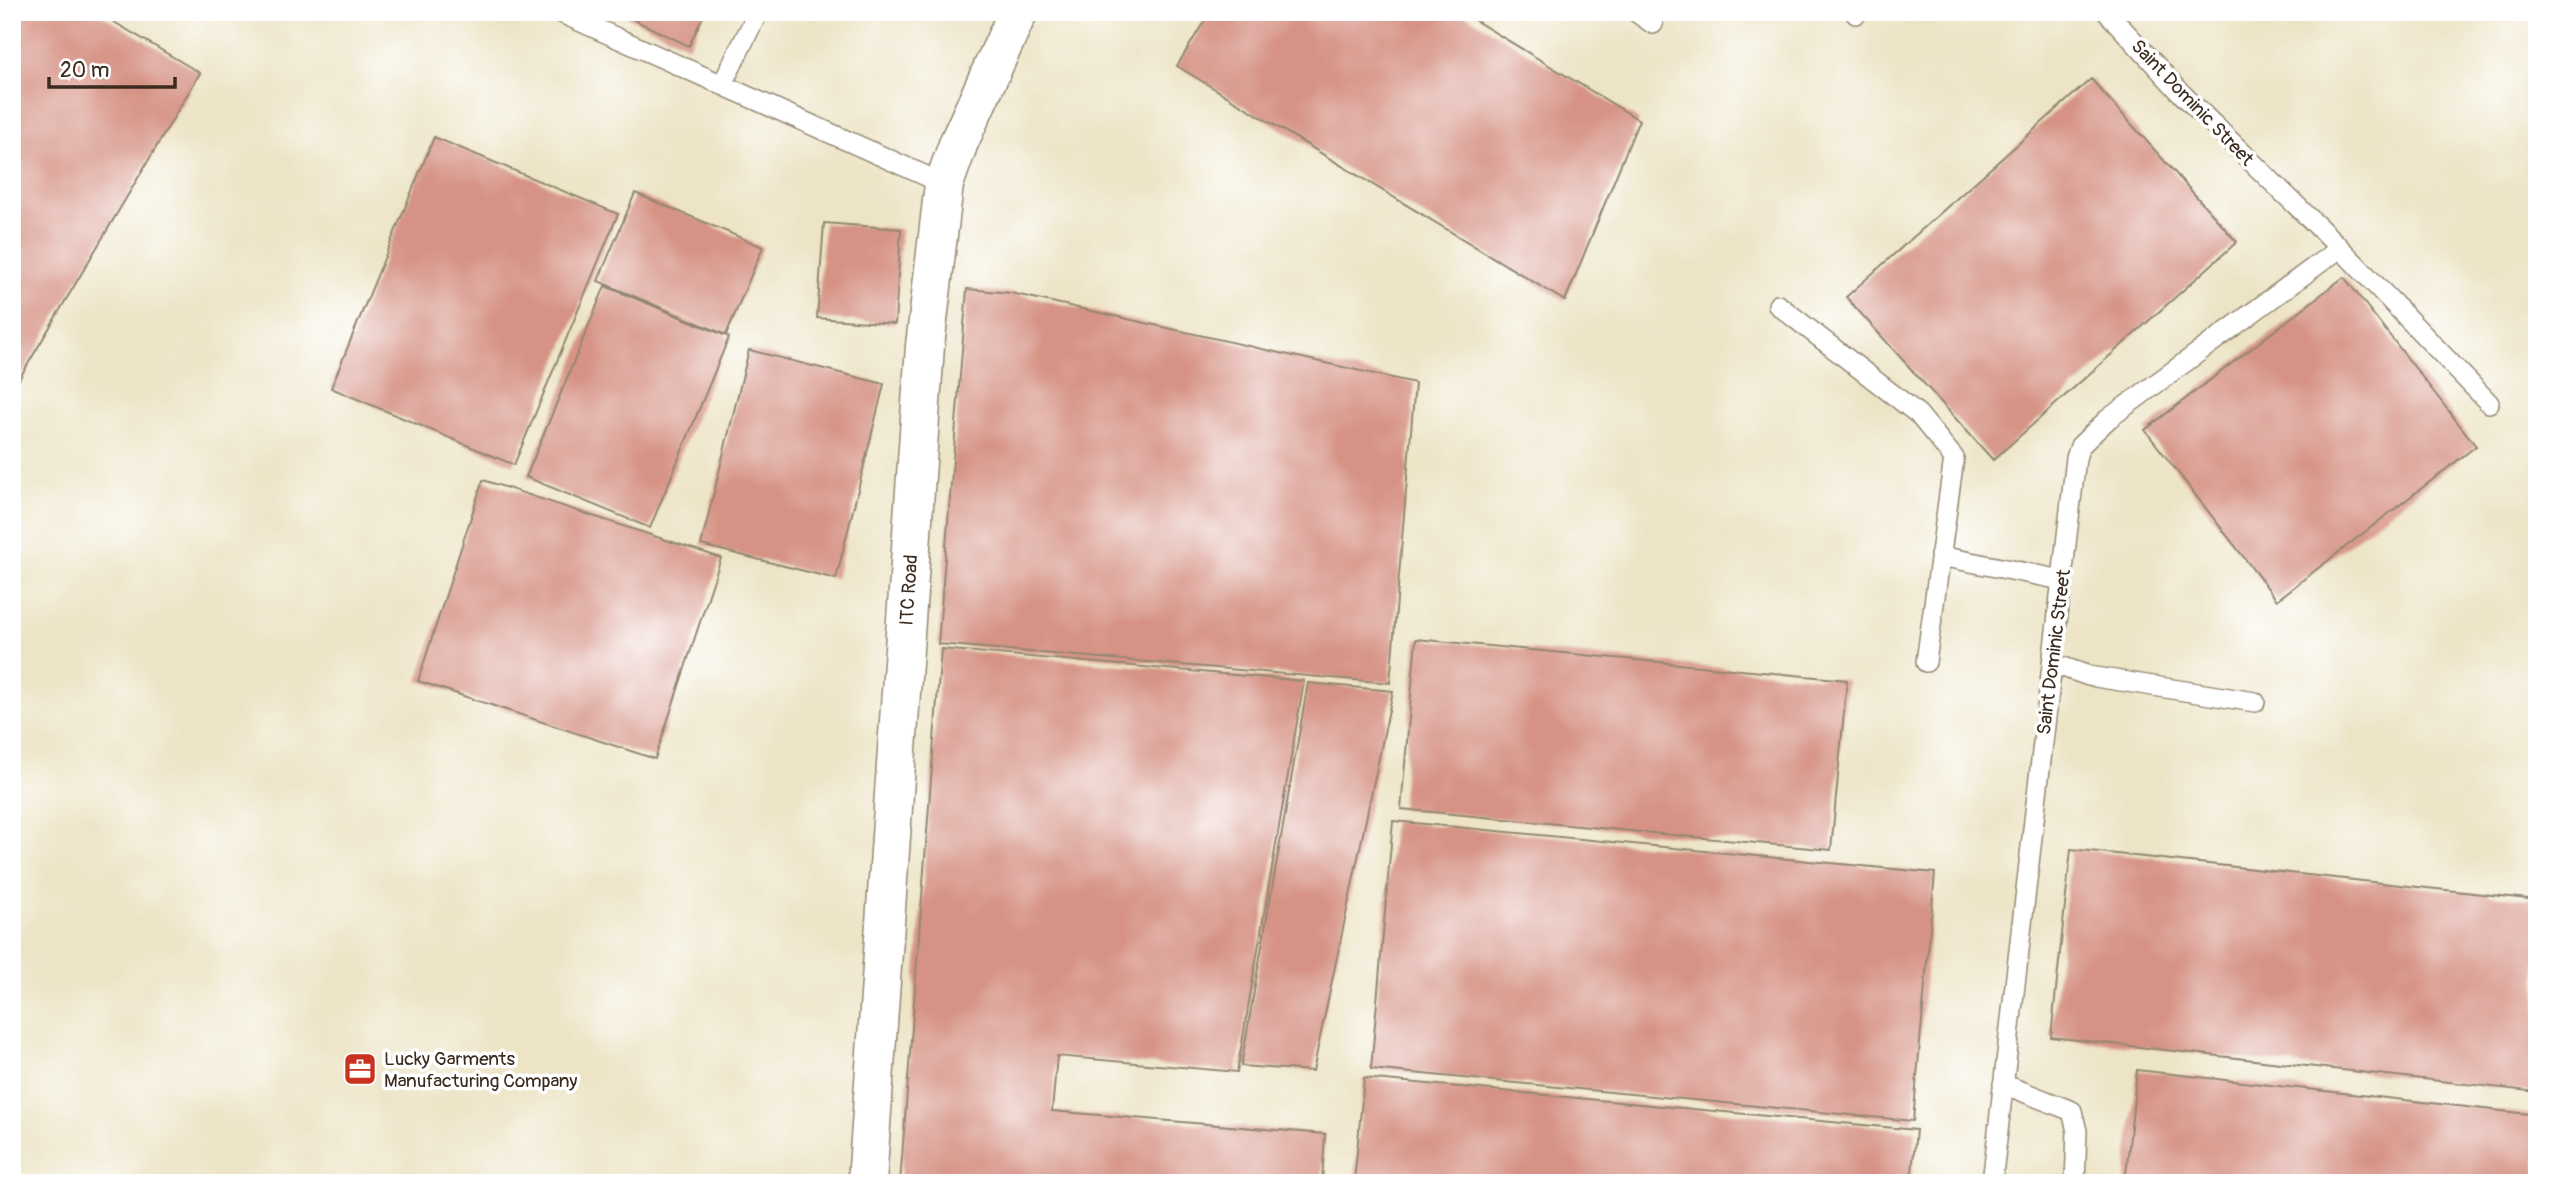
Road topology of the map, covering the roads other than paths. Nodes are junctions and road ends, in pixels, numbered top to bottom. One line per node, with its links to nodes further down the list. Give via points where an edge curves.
1 (559, 12): 7 (lane)
2 (758, 12): 7 (lane)
3 (1018, 12): 8 (street, ITC Road)
4 (1636, 12): 6 (lane)
5 (2106, 12): 9 (lane, Saint Dominic Street, via 2182,94)
6 (1653, 24)
7 (722, 85): 8 (lane)
8 (944, 184): 18 (street, ITC Road, via 925,346)
9 (2340, 248): 11 (lane, Saint Dominic Street); 13 (lane, Saint Dominic Street, via 2085,440 2076,458)
10 (1778, 305): 12 (lane, via 1919,414 1954,458)
11 (2489, 403)
12 (1940, 556): 13 (lane); 14 (lane)
13 (2062, 580): 15 (lane, Saint Dominic Street)
14 (1926, 662)
15 (2052, 663): 16 (lane, via 2089,676); 17 (lane, Saint Dominic Street)
16 (2255, 702)
17 (2003, 1084): 19 (lane, Saint Dominic Street); 20 (lane, via 2071,1111 2077,1131)
18 (867, 1183)
19 (1992, 1183)
20 (2075, 1183)

